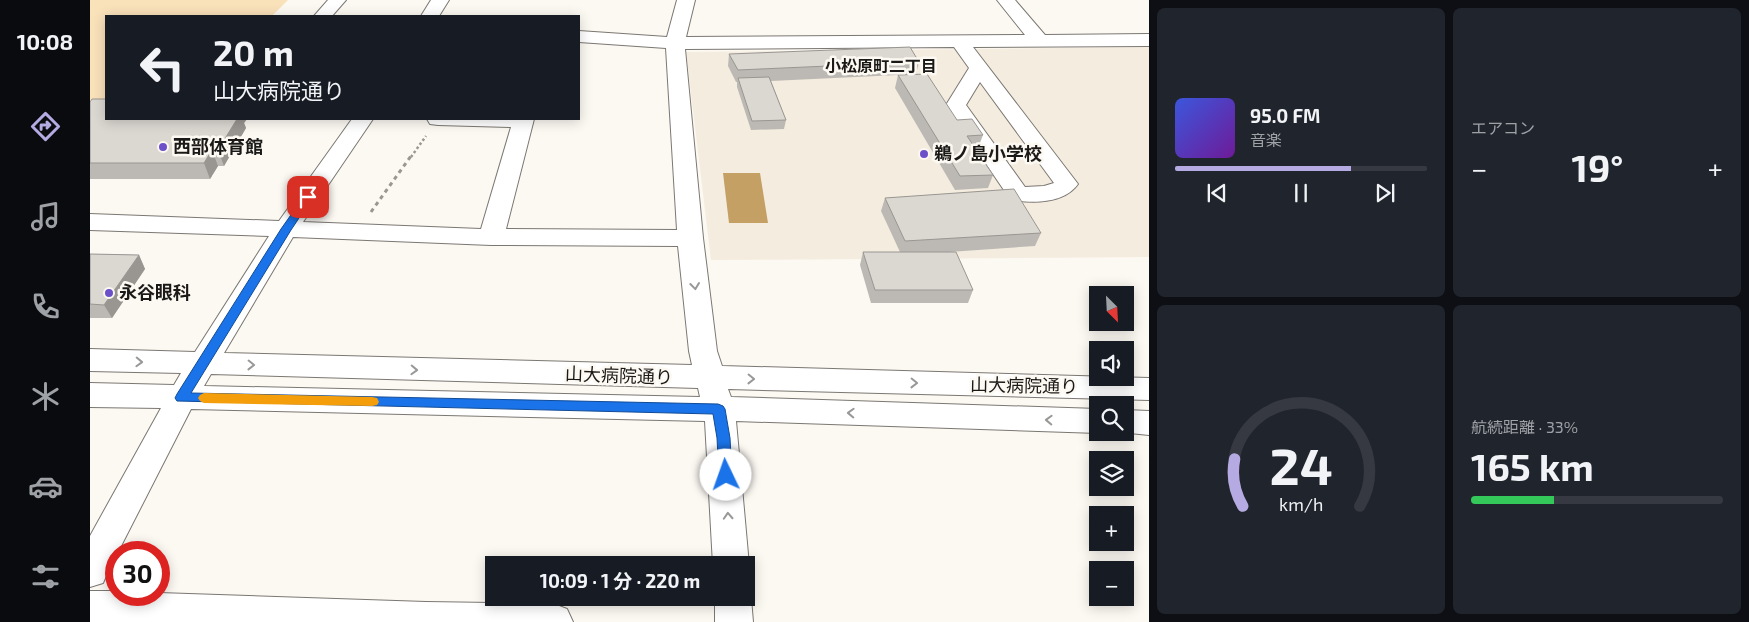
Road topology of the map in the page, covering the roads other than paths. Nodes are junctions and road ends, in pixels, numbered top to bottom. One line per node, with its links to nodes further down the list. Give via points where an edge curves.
1 (336, 0): 5 (street)
2 (440, 0): 6 (street)
3 (686, 0): 11 (street)
4 (1006, 0): 8 (street)
5 (323, 15)
6 (431, 15)
7 (580, 36): 11 (street)
8 (1039, 40): 9 (street); 10 (street)
9 (1149, 40)
10 (959, 41): 11 (street); 12 (street)
11 (675, 43): 19 (street)
12 (979, 67): 12 (street, via 1066,184 1062,190 1018,194 956,105)
13 (362, 120): 17 (street)
14 (438, 120): 15 (street)
15 (524, 120): 18 (street)
16 (90, 222): 17 (street)
17 (286, 229): 18 (street); 21 (street)
18 (491, 237): 19 (street)
19 (690, 238): 24 (street, one-way to 24, via 703,351)
20 (90, 360): 21 (street, 山大病院通り, one-way to 21)
21 (203, 364): 24 (street, 山大病院通り, one-way to 24); 25 (street)
22 (1149, 389): 24 (street, 山大病院通り, one-way to 22)
23 (90, 394): 25 (street, 山大病院通り)
24 (715, 394): 25 (street, 山大病院通り); 26 (street, 山大病院通り, one-way to 24); 29 (street, one-way to 24, via 723,438)
25 (182, 398): 30 (street)
26 (1089, 420)
27 (1134, 422): 28 (street)
28 (1149, 423)
29 (730, 556)
30 (90, 572)
31 (733, 606): 35 (street)
32 (90, 608): 33 (street)
33 (426, 621): 34 (street)
34 (554, 622)
35 (734, 622)

